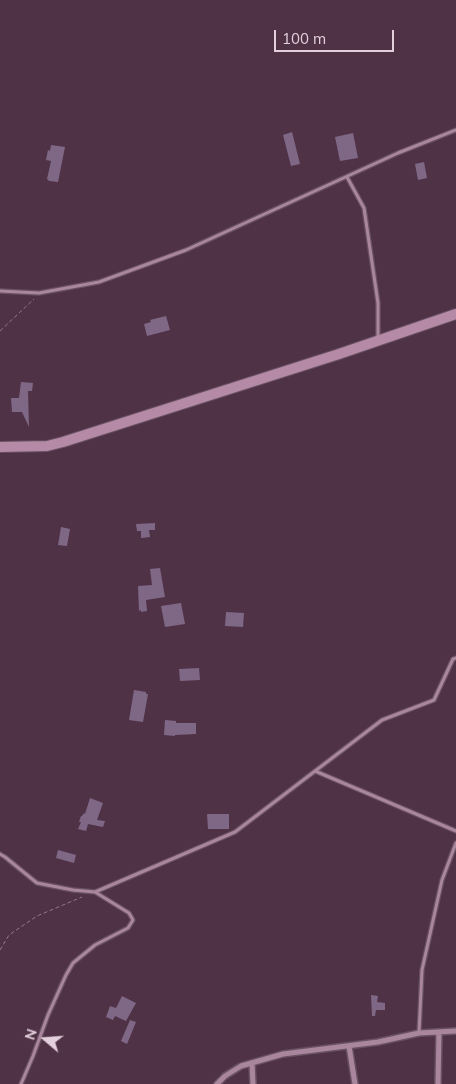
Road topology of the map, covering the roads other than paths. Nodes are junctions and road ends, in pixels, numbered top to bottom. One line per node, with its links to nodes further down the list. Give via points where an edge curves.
1 (456, 130): 2 (lane)
2 (347, 177): 3 (lane, via 186,250 99,282 42,292); 5 (lane, via 364,208 378,303)
3 (0, 291)
4 (456, 314): 5 (main road)
5 (378, 341): 6 (main road, via 55,444)
6 (0, 447)
7 (456, 658): 8 (lane, via 453,658 434,700 382,720)
8 (315, 771): 9 (lane); 12 (lane, via 235,832)
9 (456, 831)
10 (456, 843): 15 (lane, via 442,880 422,970)
11 (0, 854): 12 (lane, via 37,883)
12 (95, 892): 18 (lane, via 129,913 133,920 128,928 96,945 73,963)
13 (456, 1031): 14 (street)
14 (439, 1032): 15 (street); 22 (street)
15 (419, 1033): 16 (street)
16 (349, 1046): 17 (street, via 283,1054); 21 (street)
17 (252, 1062): 19 (street, via 225,1076); 20 (street)
18 (21, 1084)
19 (217, 1084)
20 (253, 1084)
21 (355, 1084)
22 (438, 1084)

